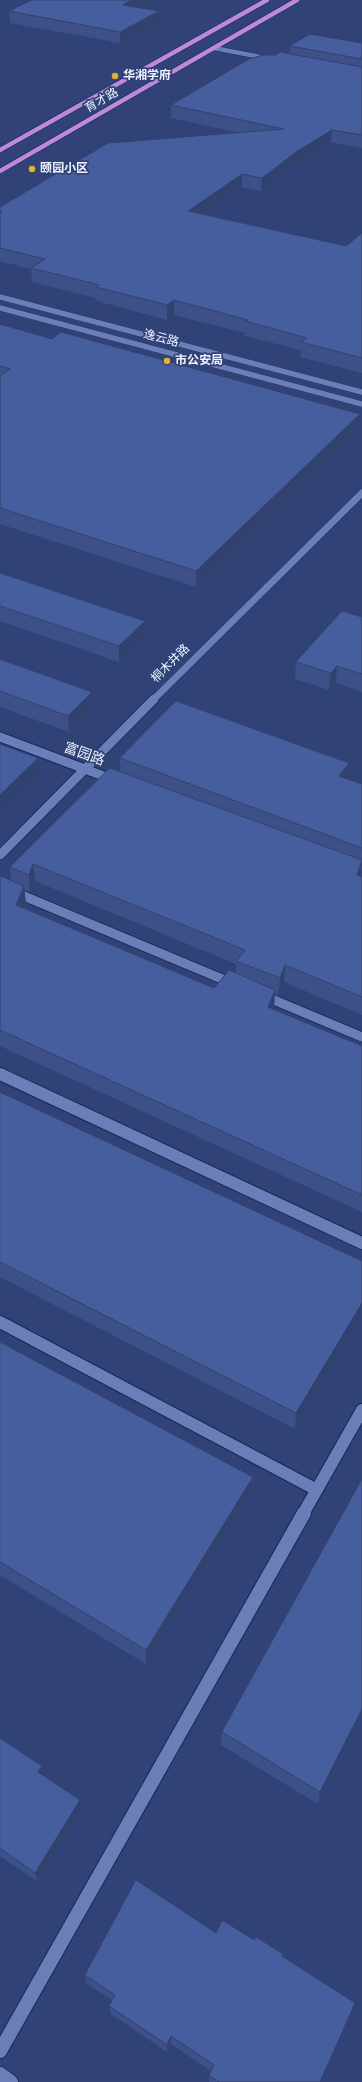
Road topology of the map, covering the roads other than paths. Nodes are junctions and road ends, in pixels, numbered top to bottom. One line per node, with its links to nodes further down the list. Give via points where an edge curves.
1 (297, 0): 4 (main road, 育才路)
2 (306, 0): 4 (main road)
3 (264, 1): 5 (main road); 8 (main road, 育才路)
4 (292, 3): 5 (main road, 育才路)
5 (286, 7): 6 (main road, 育才路)
6 (214, 48): 7 (street); 9 (main road, 育才路)
7 (276, 60)
8 (0, 150)
9 (0, 171)
10 (0, 297): 12 (street, 逸云路)
11 (0, 308): 13 (street, 逸云路)
12 (362, 392)
13 (362, 404)
14 (362, 493): 16 (street, 桐木井路)
15 (0, 737): 16 (street, 富园路)
16 (85, 769): 17 (street, 富园路); 18 (street, 桐木井路)
17 (123, 783)
18 (0, 855)
19 (0, 886): 20 (street)
20 (362, 1037)
21 (0, 1074): 22 (street)
22 (362, 1243)
23 (0, 1322): 25 (street)
24 (362, 1410): 25 (street)
25 (317, 1490): 26 (street)
26 (0, 2051)
27 (0, 2074): 28 (street)
28 (11, 2082)

